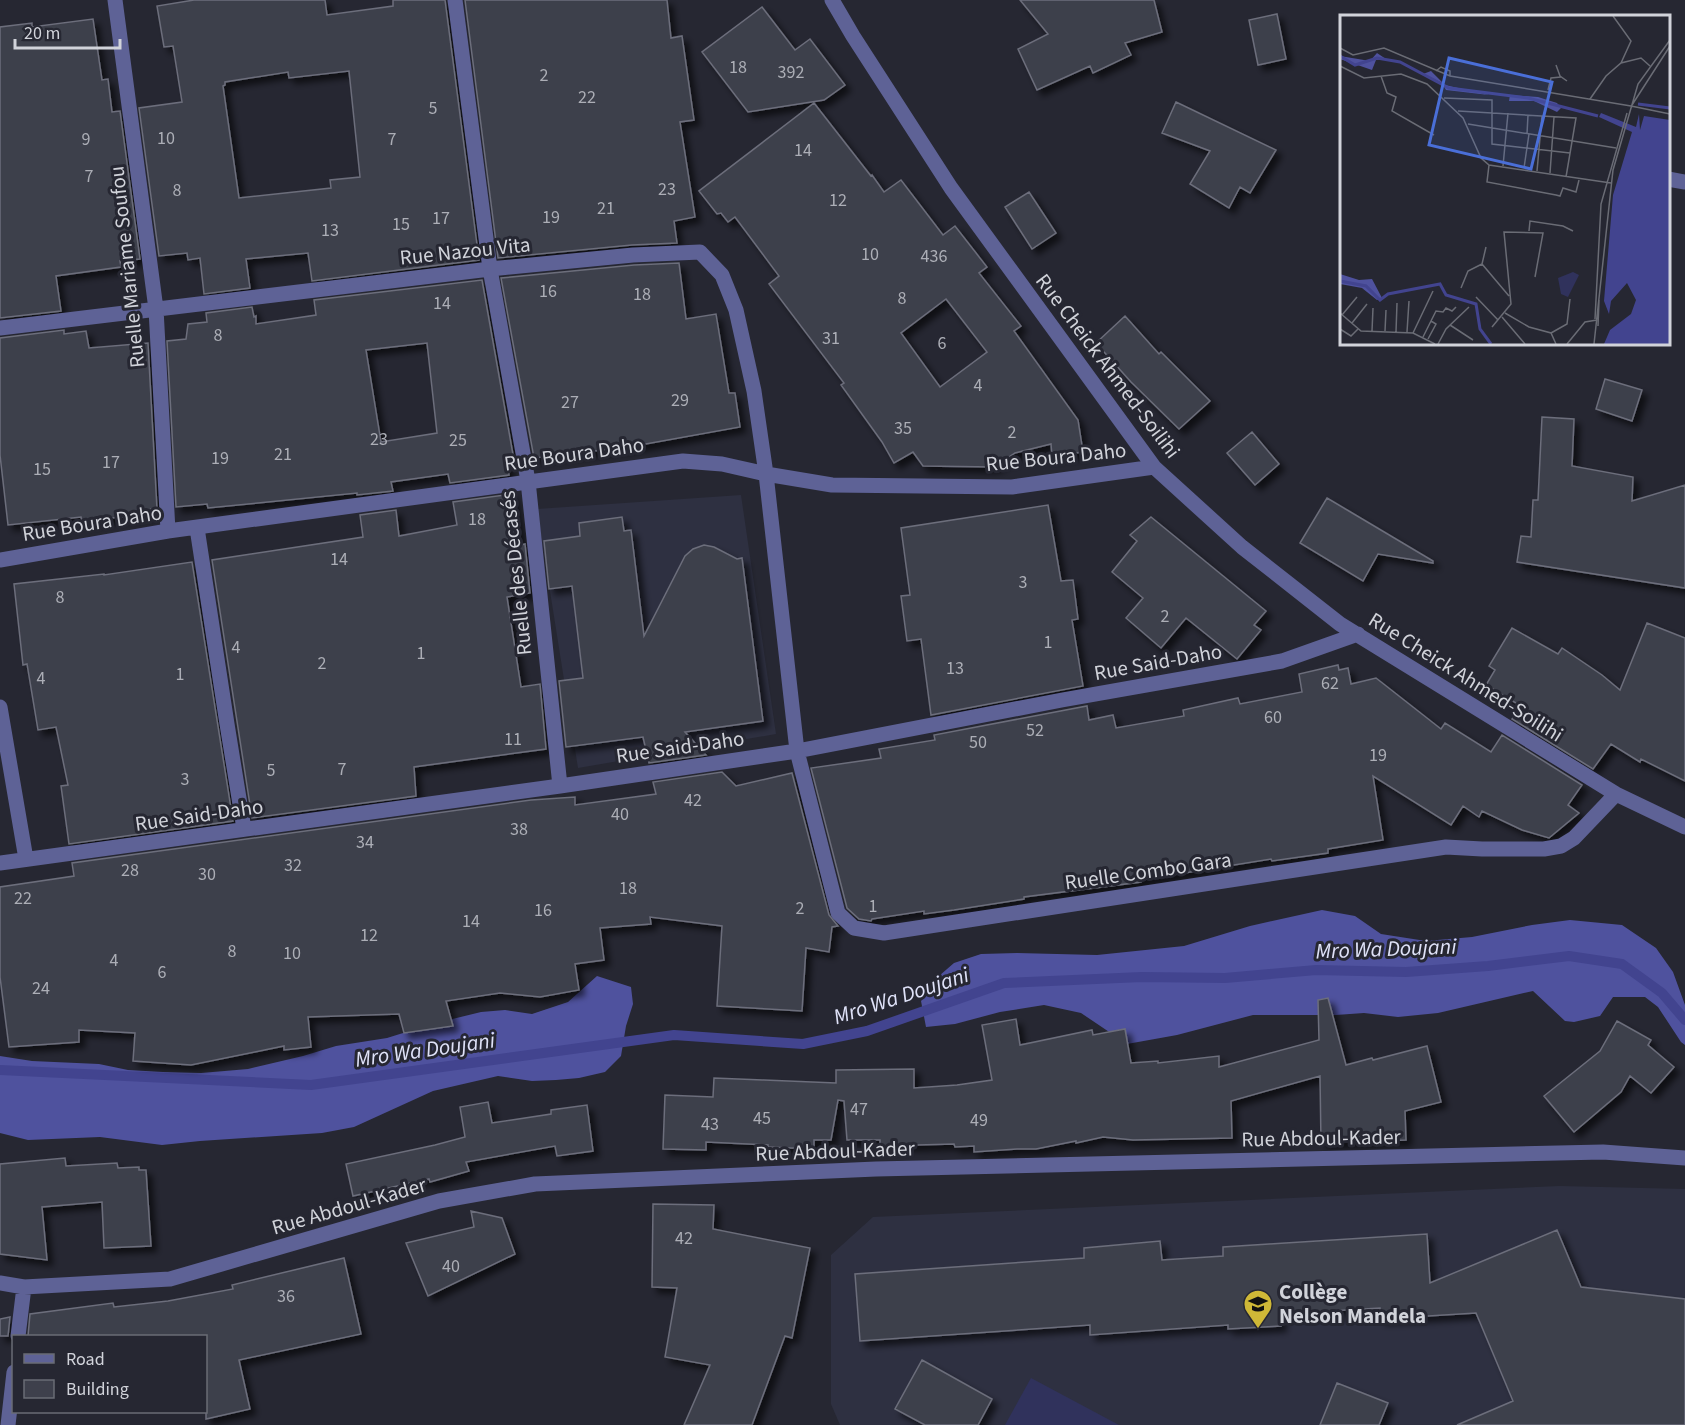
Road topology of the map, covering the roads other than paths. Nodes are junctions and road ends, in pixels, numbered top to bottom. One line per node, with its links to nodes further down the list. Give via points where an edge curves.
1 (115, 0): 7 (street, Ruelle Mariame Soufou)
2 (455, 0): 6 (street, Ruelle des Décasés)
3 (832, 0): 9 (street, Rue Cheick Ahmed-Soilihi, via 951,188)
4 (1670, 179): 5 (street)
5 (1685, 182)
6 (490, 269): 7 (street, Rue Nazou Vita); 10 (street, Rue Nazou Vita, via 700,252 722,275 735,310 754,391); 11 (street, Ruelle des Décasés)
7 (156, 309): 8 (street, Rue Nazou Vita); 13 (street, Ruelle Mariame Soufou)
8 (0, 328)
9 (1154, 467): 10 (street, Rue Boura Daho, via 1012,487 832,485); 15 (street, Rue Cheick Ahmed-Soilihi, via 1242,547)
10 (766, 474): 11 (street, Rue Boura Daho, via 722,464 683,461); 17 (street, Ruelle Combo Gara)
11 (528, 481): 12 (street, Rue Boura Daho); 18 (street, Ruelle des Décasés)
12 (197, 528): 13 (street, Rue Boura Daho); 21 (street)
13 (168, 531): 14 (street, Rue Boura Daho)
14 (0, 560)
15 (1358, 634): 17 (street, Rue Said-Daho, via 1282,661); 19 (street, Rue Cheick Ahmed-Soilihi)
16 (0, 707): 22 (street)
17 (797, 751): 18 (street, Rue Said-Daho); 19 (street, Ruelle Combo Gara, via 838,913 854,928 884,933 1446,848 1561,846 1574,838)
18 (560, 786): 21 (street, Rue Said-Daho)
19 (1616, 794): 20 (street, Rue Cheick Ahmed-Soilihi)
20 (1685, 827)
21 (244, 829): 22 (street, Rue Said-Daho)
22 (26, 859): 23 (street, Rue Said-Daho)
23 (0, 863)
24 (1685, 1158): 26 (street, Rue Abdoul-Kader, via 1603,1152 876,1169 535,1184 439,1202 170,1279)
25 (0, 1283): 26 (street, Rue Abdoul-Kader)
26 (24, 1287): 27 (street)
27 (18, 1335)
28 (12, 1390): 29 (street)
29 (8, 1425)

